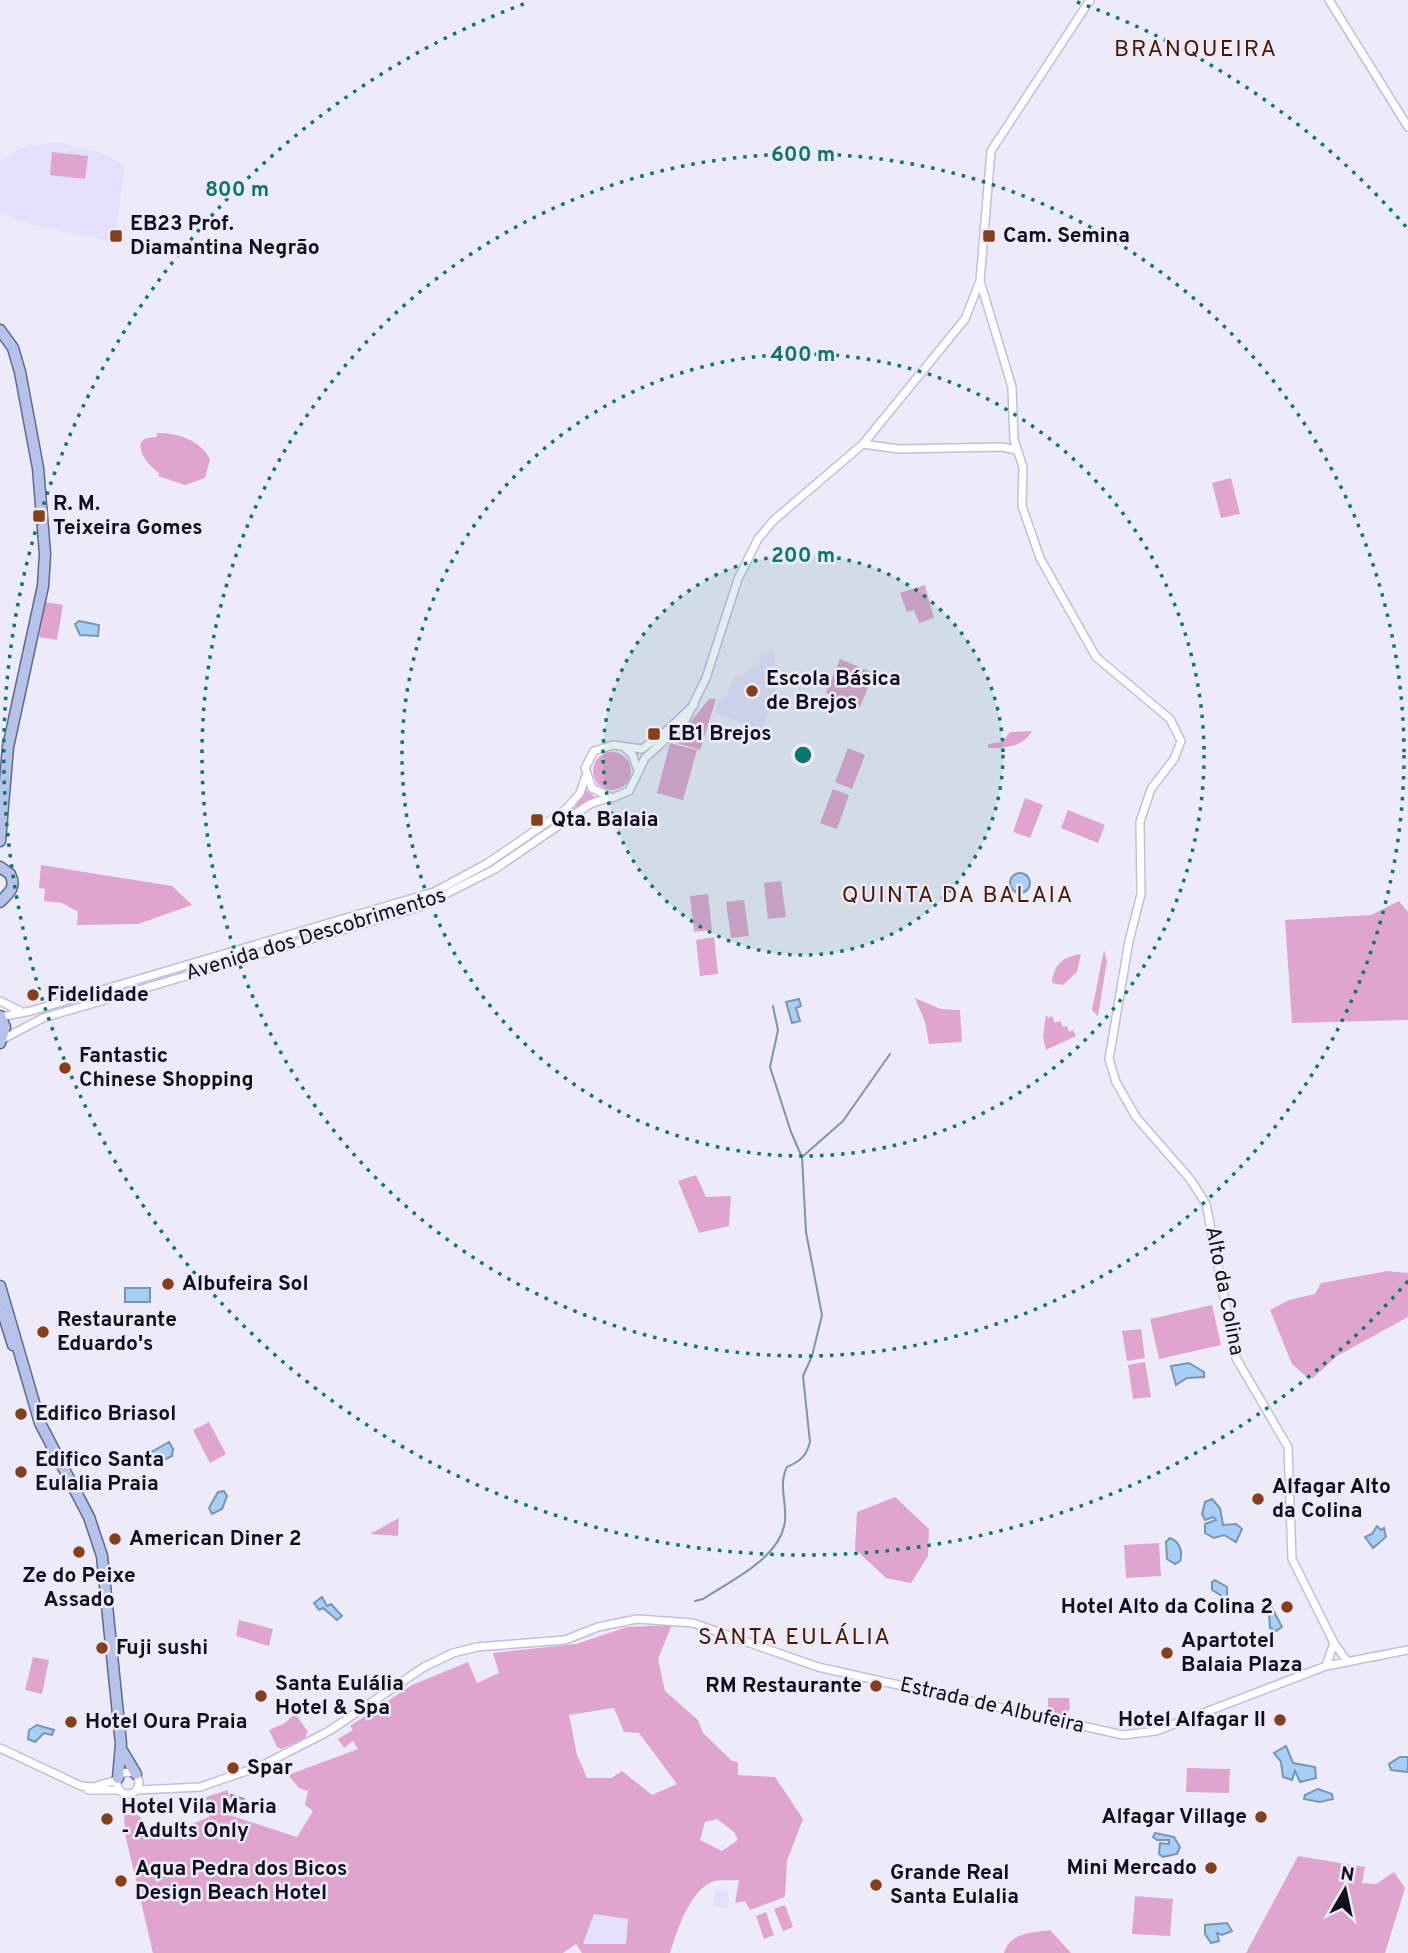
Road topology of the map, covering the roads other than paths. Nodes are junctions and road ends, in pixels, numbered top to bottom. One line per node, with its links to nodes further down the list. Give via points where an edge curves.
1 (1090, 0): 4 (street, via 991,151)
2 (1329, 0): 3 (street)
3 (1408, 127)
4 (980, 281): 6 (street, via 958,331); 7 (street, via 1012,387)
5 (0, 330): 13 (main road, via 13,348 20,372 38,468 45,554 43,586 11,729)
6 (863, 444): 7 (street, via 898,449); 8 (street, via 758,539 738,579)
7 (1016, 450): 23 (street, Alto da Colina, via 1023,467 1025,519 1081,636 1096,657 1170,719 1181,741 1174,759 1151,789 1140,822 1141,894 1111,1044 1112,1072 1136,1116 1206,1204 1236,1358 1288,1447 1292,1559)
8 (694, 705): 9 (street, via 648,746); 11 (street, via 673,737 645,758)
9 (621, 746): 10 (street, via 605,745 594,751); 11 (street, via 636,761)
10 (585, 774): 12 (street, via 592,788); 17 (street, Avenida dos Descobrimentos, via 580,793 565,810 488,863 434,892)
11 (638, 775): 12 (street, via 629,791)
12 (612, 797): 19 (street, Avenida dos Descobrimentos, via 590,804 495,869 429,903 50,1016)
13 (0, 841)
14 (0, 867): 15 (main road, via 13,883)
15 (2, 899)
16 (0, 1001): 17 (street, via 11,1010)
17 (31, 1011): 18 (street, Avenida dos Descobrimentos)
18 (0, 1016): 19 (main road, via 5,1027)
19 (1, 1041)
20 (0, 1286): 22 (main road)
21 (0, 1304): 22 (main road)
22 (23, 1368): 27 (main road, via 40,1423 98,1541)
23 (1334, 1643): 25 (street, Alto da Colina); 26 (street)
24 (1408, 1650): 25 (street, Estrada de Albufeira)
25 (1347, 1661): 26 (street, Estrada de Albufeira)
26 (1326, 1666): 34 (street, Estrada de Albufeira, via 1170,1726 1123,1735 818,1667 693,1623 656,1619 614,1622 565,1640 453,1653 424,1667 330,1731 261,1766 216,1784)
27 (121, 1744): 29 (main road); 30 (main road)
28 (0, 1748): 31 (street)
29 (137, 1776): 30 (street, via 126,1772); 33 (street); 34 (street)
30 (118, 1779): 31 (street, via 93,1787); 32 (street)
31 (69, 1780): 32 (street, via 97,1792)
32 (120, 1790): 33 (street, via 129,1794)
33 (138, 1790): 34 (street, Estrada de Albufeira)
34 (162, 1790)

